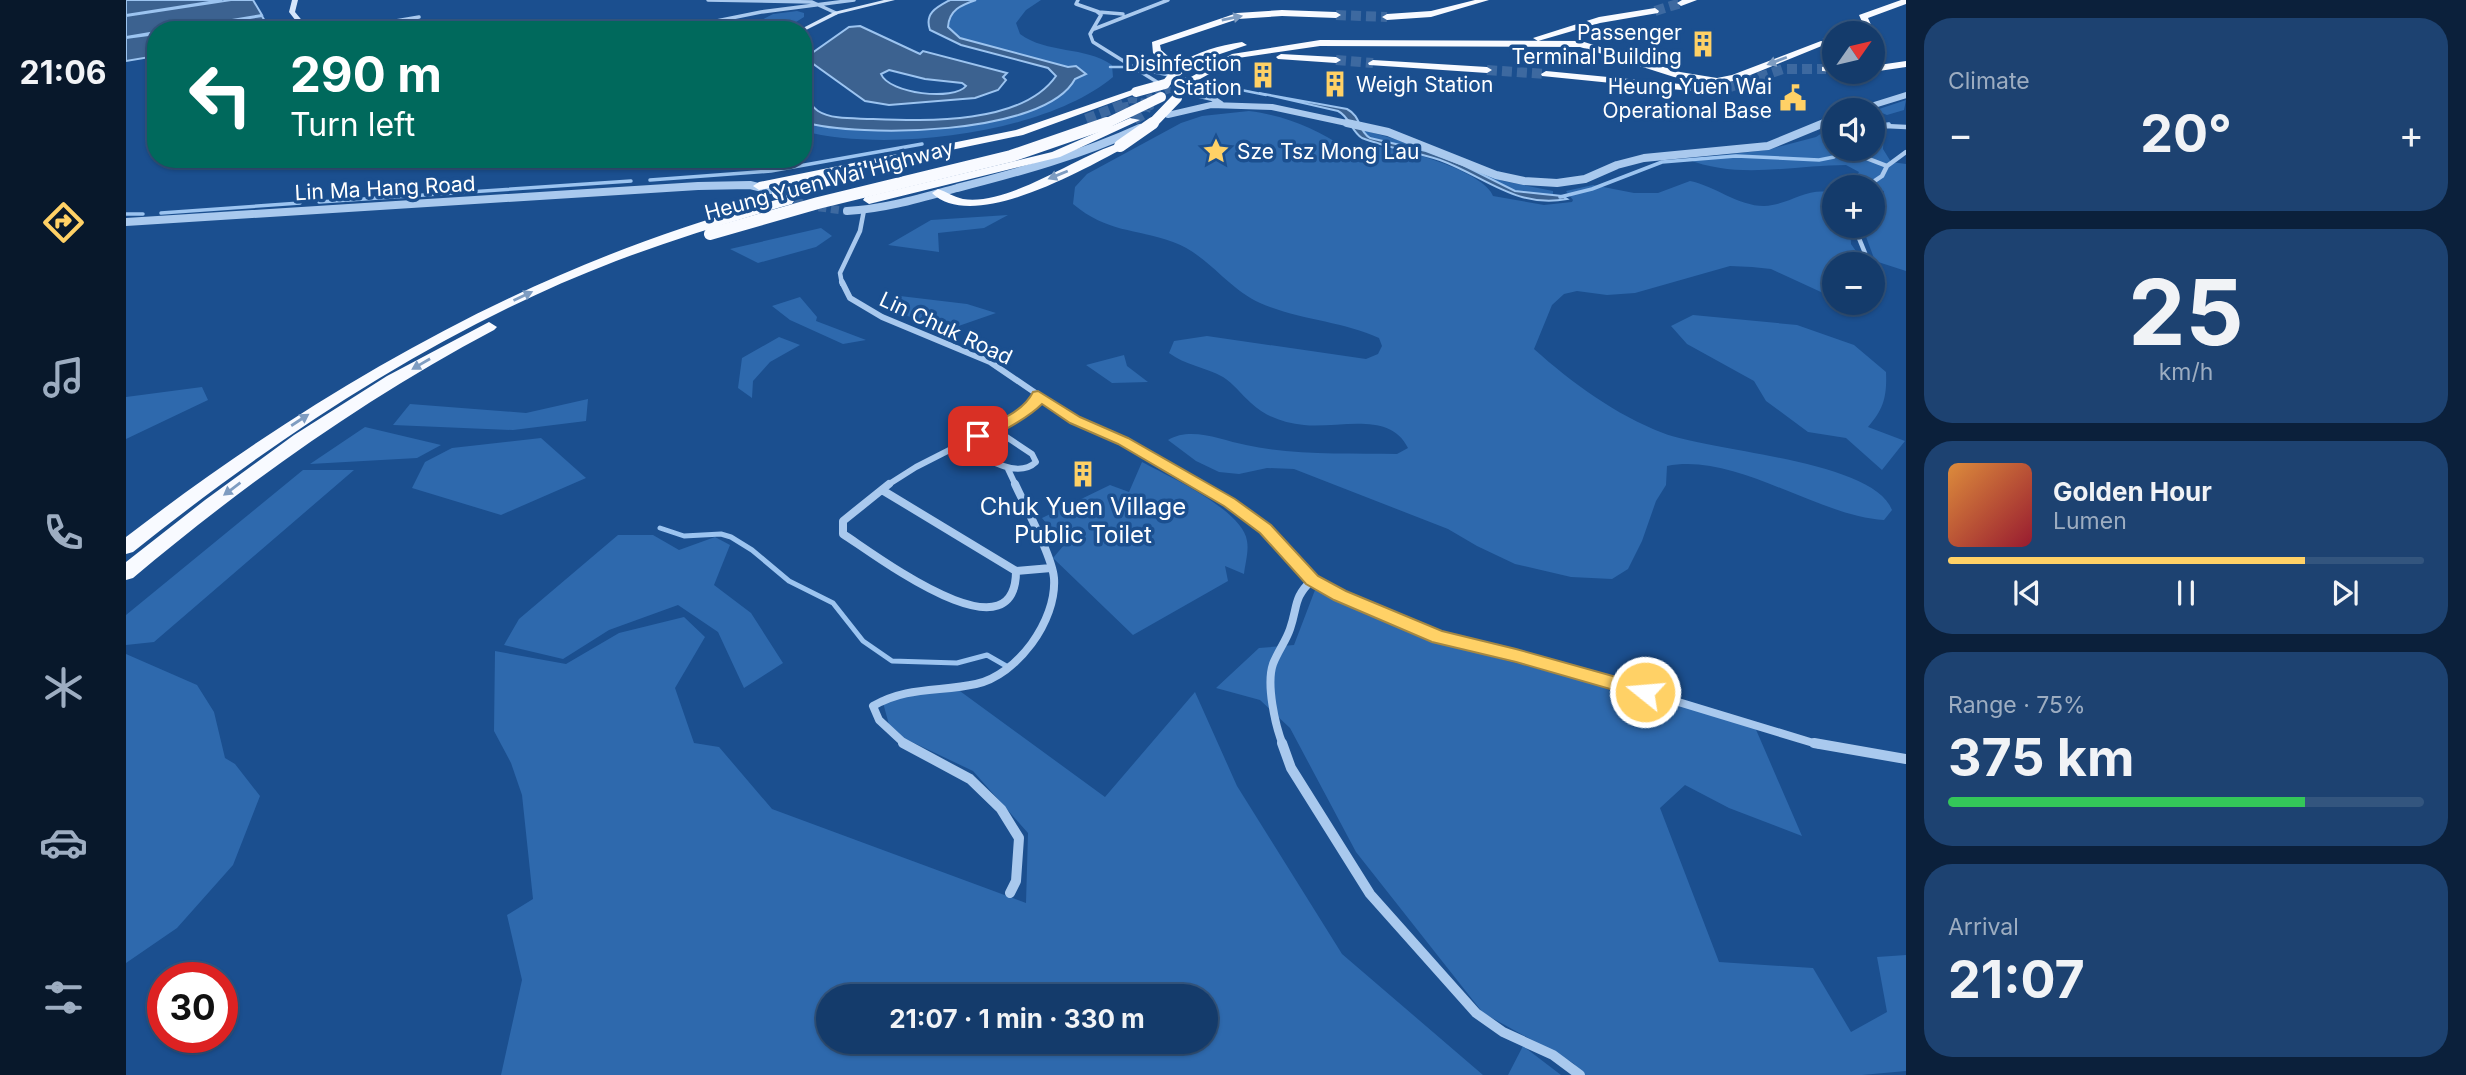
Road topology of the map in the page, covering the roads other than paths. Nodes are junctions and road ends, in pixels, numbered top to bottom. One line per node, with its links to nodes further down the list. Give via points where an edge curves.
1 (295, 0): 20 (main road, via 292,12)
2 (708, 0): 11 (street)
3 (853, 0): 11 (street); 12 (street)
4 (892, 0): 12 (main road)
5 (1078, 0): 13 (street, via 1077,5)
6 (1168, 0): 16 (street)
7 (1485, 0): 19 (highway, via 1431,14)
8 (1693, 0): 10 (highway)
9 (1906, 1): 23 (highway, via 1863,16)
10 (1681, 3)
11 (823, 6): 15 (street); 22 (street)
12 (861, 6): 15 (main road)
13 (1096, 11): 16 (street); 25 (street, via 1101,15)
14 (1655, 11): 26 (highway, via 1599,20 1526,40)
15 (836, 13): 24 (main road)
16 (1135, 13): 25 (street)
17 (1336, 15): 34 (highway, one-way to 17, via 1170,48 1159,41 1248,15)
18 (419, 16): 21 (street)
19 (1387, 17)
20 (300, 21)
21 (398, 21)
22 (716, 21)
23 (1866, 21)
24 (812, 25)
25 (1091, 31): 37 (street, via 1093,42)
26 (1318, 41): 27 (highway, one-way to 26, via 1722,80 1684,76 1581,44); 28 (highway, via 1231,47); 32 (highway, via 1250,53)
27 (1822, 44)
28 (1196, 57): 32 (highway); 34 (highway)
29 (1336, 60): 32 (highway, via 1282,57)
30 (1373, 63): 35 (highway)
31 (1906, 65): 33 (highway)
32 (1216, 66): 39 (highway, Heung Yuen Wai Highway)
33 (1885, 67)
34 (1175, 70): 37 (highway, Heung Yuen Wai Highway)
35 (1487, 70)
36 (1546, 74): 38 (highway, via 1682,89)
37 (1161, 83): 55 (highway, bridge, via 1011,135); 61 (highway, Heung Yuen Wai Highway, bridge, via 1106,117 1038,142 773,204)
38 (1730, 87)
39 (1180, 89): 42 (street); 56 (highway, one-way to 56, bridge, via 1160,118 1120,146 1062,174 986,201 960,202); 60 (highway, Heung Yuen Wai Highway, bridge, via 1112,123 1051,146)
40 (1906, 95): 41 (street)
41 (1885, 102)
42 (1221, 104): 43 (street); 44 (street)
43 (1168, 115)
44 (1325, 117): 48 (street, via 1406,138 1496,175 1557,183 1585,179 1644,158 1760,147)
45 (1086, 120): 61 (highway, bridge, via 1004,145 843,176 769,196)
46 (1134, 120): 60 (highway, bridge, via 1073,149 1015,167)
47 (1147, 124): 56 (street, via 1066,159)
48 (1822, 124)
49 (1885, 126): 50 (street)
50 (1906, 127)
51 (1906, 152): 53 (street)
52 (1874, 161): 53 (street)
53 (1887, 166): 54 (street)
54 (1882, 175)
55 (765, 188): 59 (street, Lin Ma Hang Road, via 698,186)
56 (938, 193): 57 (street)
57 (863, 210): 58 (street); 62 (street, Lin Chuk Road, via 860,231 840,274 850,298 881,317 990,362)
58 (847, 211)
59 (126, 222)
60 (710, 234): 70 (highway, Heung Yuen Wai Highway, one-way to 70, via 555,295 401,375 283,451)
61 (654, 242): 67 (highway, Heung Yuen Wai Highway, one-way to 61, via 273,437 389,365 529,293)
62 (1038, 395): 63 (street, via 1024,412); 71 (street, Lin Chuk Road, via 1240,510 1266,529)
63 (993, 428): 64 (street); 65 (street, via 1036,461 1025,469)
64 (962, 444): 65 (street); 66 (street)
65 (1007, 467): 68 (street)
66 (882, 490): 69 (street); 69 (street, via 843,521 843,534 968,607 981,610 1002,603 1016,587)
67 (126, 547)
68 (1051, 568): 69 (street); 73 (street, via 1055,579 1046,615 1016,664 979,684 909,690 873,706 879,720 900,741 970,779 1001,809 1019,838 1016,881)
69 (1016, 571)
70 (126, 573)
71 (1312, 580): 72 (street, Lin Chuk Road, via 1438,637 1583,673 1826,747); 74 (street, via 1298,592 1290,630 1272,666 1277,730 1291,768 1370,894 1476,1013)
72 (1906, 759)
73 (1010, 893)
74 (1580, 1075)

